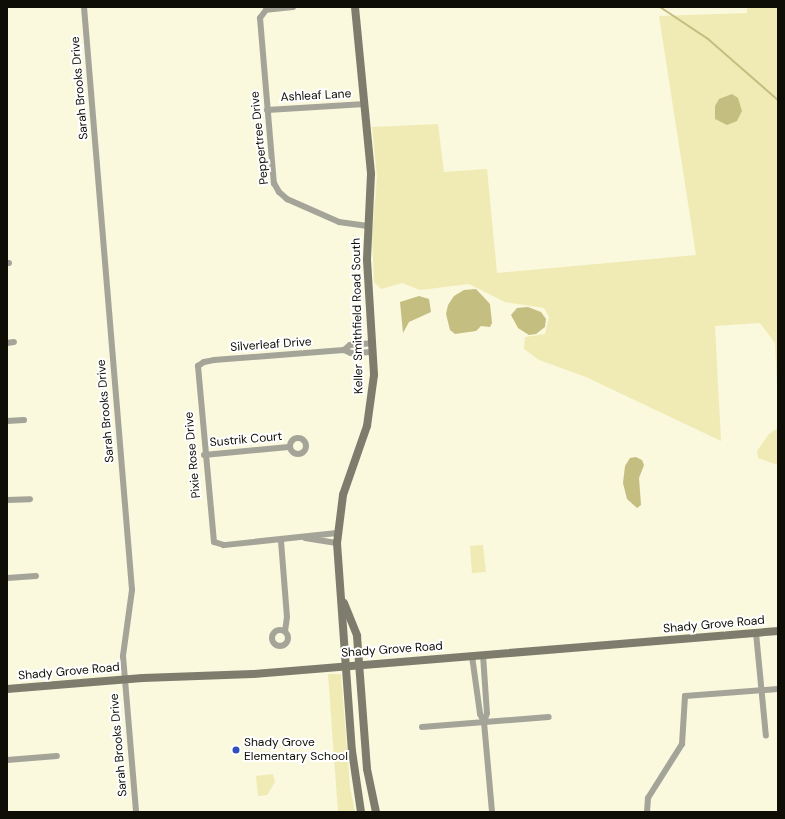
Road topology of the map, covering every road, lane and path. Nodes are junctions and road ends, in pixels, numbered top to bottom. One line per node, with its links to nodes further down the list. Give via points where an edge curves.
1 (84, 7): 33 (street, Sarah Brooks Drive, via 132,590 124,639)
2 (293, 7): 5 (street, Peppertree Drive, via 264,10 260,20)
3 (355, 7): 4 (main road, Keller Smithfield Road South)
4 (365, 104): 5 (street, Ashleaf Lane); 6 (main road, Keller Smithfield Road South, via 371,174)
5 (267, 110): 6 (street, Peppertree Drive, via 274,180 279,192 339,222)
6 (368, 226): 9 (main road, Keller Smithfield Road South, via 367,284)
7 (14, 342): 8 (street)
8 (7, 343)
9 (372, 343): 10 (street, Silverleaf Drive, via 350,345); 11 (main road, Keller Smithfield Road South)
10 (344, 350): 11 (street, Silverleaf Drive, via 351,353); 12 (street, Silverleaf Drive)
11 (372, 352): 19 (main road, Keller Smithfield Road South, via 374,375 370,412 343,495)
12 (201, 363): 16 (street, Pixie Rose Drive, via 198,372)
13 (24, 420): 14 (street)
14 (7, 421)
15 (290, 447): 16 (street, Sustrik Court)
16 (204, 455): 21 (street, Pixie Rose Drive, via 211,533 216,544)
17 (30, 498): 18 (street)
18 (7, 500)
19 (337, 533): 20 (street, via 317,534); 22 (main road, Keller Smithfield Road South)
20 (305, 538): 21 (street); 22 (street)
21 (281, 541): 26 (street, via 287,617)
22 (337, 543): 25 (main road, Keller Smithfield Road South)
23 (36, 576): 24 (street)
24 (7, 578)
25 (341, 596): 31 (main road, Keller Smithfield Road South, via 356,628); 32 (main road, Keller Smithfield Road South)
26 (285, 631)
27 (778, 631): 28 (main road, Shady Grove Road)
28 (756, 633): 29 (main road, Shady Grove Road); 36 (street)
29 (483, 655): 30 (main road, Shady Grove Road); 38 (street, via 488,713)
30 (472, 656): 31 (main road, Shady Grove Road); 38 (street, via 480,714)
31 (359, 665): 32 (main road, Shady Grove Road); 45 (main road, Keller Smithfield Road South, via 367,769)
32 (347, 666): 33 (main road, Shady Grove Road, via 253,674); 44 (main road, Keller Smithfield Road South, via 352,751)
33 (124, 680): 35 (main road, Shady Grove Road); 43 (street, Sarah Brooks Drive)
34 (778, 689): 36 (street)
35 (7, 690)
36 (762, 690): 40 (street); 47 (street, via 685,696 682,744 648,798)
37 (549, 717): 38 (street)
38 (484, 722): 39 (street); 46 (street)
39 (422, 727)
40 (766, 736)
41 (57, 756): 42 (street)
42 (7, 760)
43 (136, 812)
44 (361, 812)
45 (376, 812)
46 (492, 812)
47 (647, 812)

